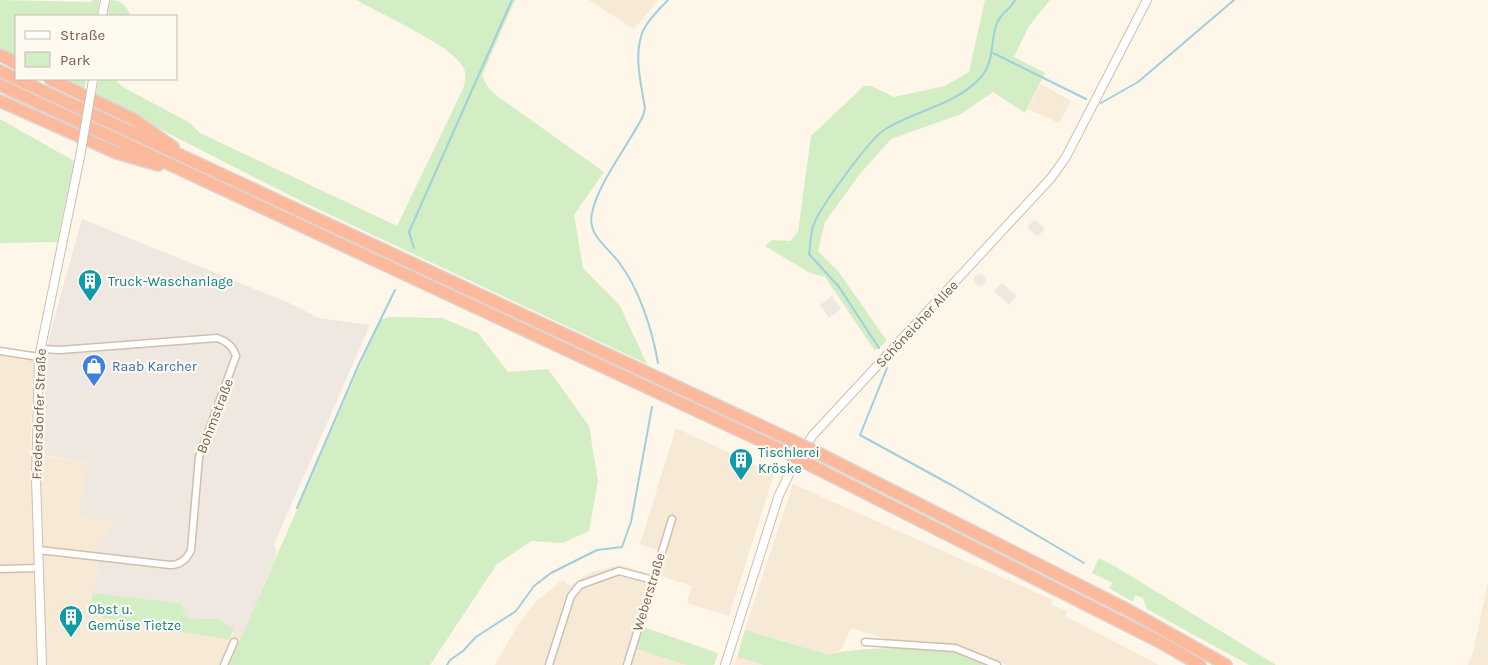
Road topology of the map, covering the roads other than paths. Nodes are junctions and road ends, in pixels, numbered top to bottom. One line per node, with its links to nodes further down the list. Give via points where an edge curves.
1 (105, 0): 3 (street)
2 (1147, 0): 28 (street, Schöneicher Allee, via 1066,157 1051,178 813,435 794,464 771,516)
3 (102, 15)
4 (0, 55): 5 (highway)
5 (15, 62)
6 (0, 71): 7 (highway)
7 (15, 78)
8 (19, 80): 13 (highway)
9 (52, 80): 13 (highway, via 133,119)
10 (93, 80): 16 (street, Fredersdorfer Straße, bridge)
11 (0, 85): 14 (highway)
12 (0, 101): 14 (highway, via 117,153)
13 (199, 165): 31 (highway, bridge, via 820,454 1128,610)
14 (195, 176): 30 (highway, bridge, via 814,466)
15 (0, 350): 16 (street, Bohmstraße)
16 (40, 353): 18 (street, Fredersdorfer Straße, via 36,478); 18 (street, Bohmstraße, via 217,338 232,346 236,356 199,457 191,550 186,559 170,565)
17 (672, 519): 21 (street, Weberstraße)
18 (39, 550): 19 (street, Fredersdorfer Straße)
19 (39, 568): 20 (street); 24 (street, Fredersdorfer Straße)
20 (0, 569)
21 (653, 580): 26 (street, via 619,571 580,585 571,596); 27 (street, Weberstraße)
22 (234, 642): 25 (street)
23 (865, 642): 29 (street, via 955,648)
24 (42, 665)
25 (224, 665)
26 (549, 665)
27 (627, 665)
28 (725, 665)
29 (997, 665)
30 (1200, 665)
31 (1226, 665)

